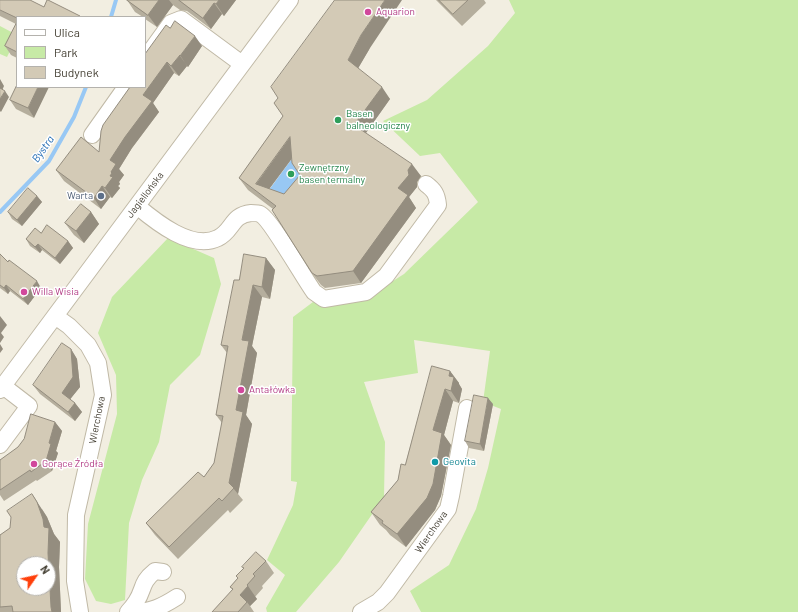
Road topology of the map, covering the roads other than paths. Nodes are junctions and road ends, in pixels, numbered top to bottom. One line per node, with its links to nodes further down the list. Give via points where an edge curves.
1 (290, 0): 3 (street, Jagiellońska)
2 (146, 59): 3 (street, via 171,23 181,19)
3 (242, 64): 7 (street, Jagiellońska)
4 (125, 88): 5 (street)
5 (92, 135)
6 (426, 184): 7 (street, via 438,197 438,205 386,276 366,292 324,299 314,292 262,214 239,216 220,237 205,241 175,234)
7 (137, 206): 8 (street, Jagiellońska)
8 (55, 316): 9 (street, Jagiellońska); 14 (street, Wierchowa, via 88,345 98,363 103,396 76,515 76,581)
9 (2, 388): 11 (street, via 29,406)
10 (467, 408): 17 (street, Wierchowa, via 448,509 387,593)
11 (0, 445)
12 (163, 572): 15 (street, via 155,571 150,575 143,583 137,601)
13 (177, 597): 16 (street, via 161,607)
14 (80, 612)
15 (128, 612)
16 (134, 612)
17 (361, 612)

